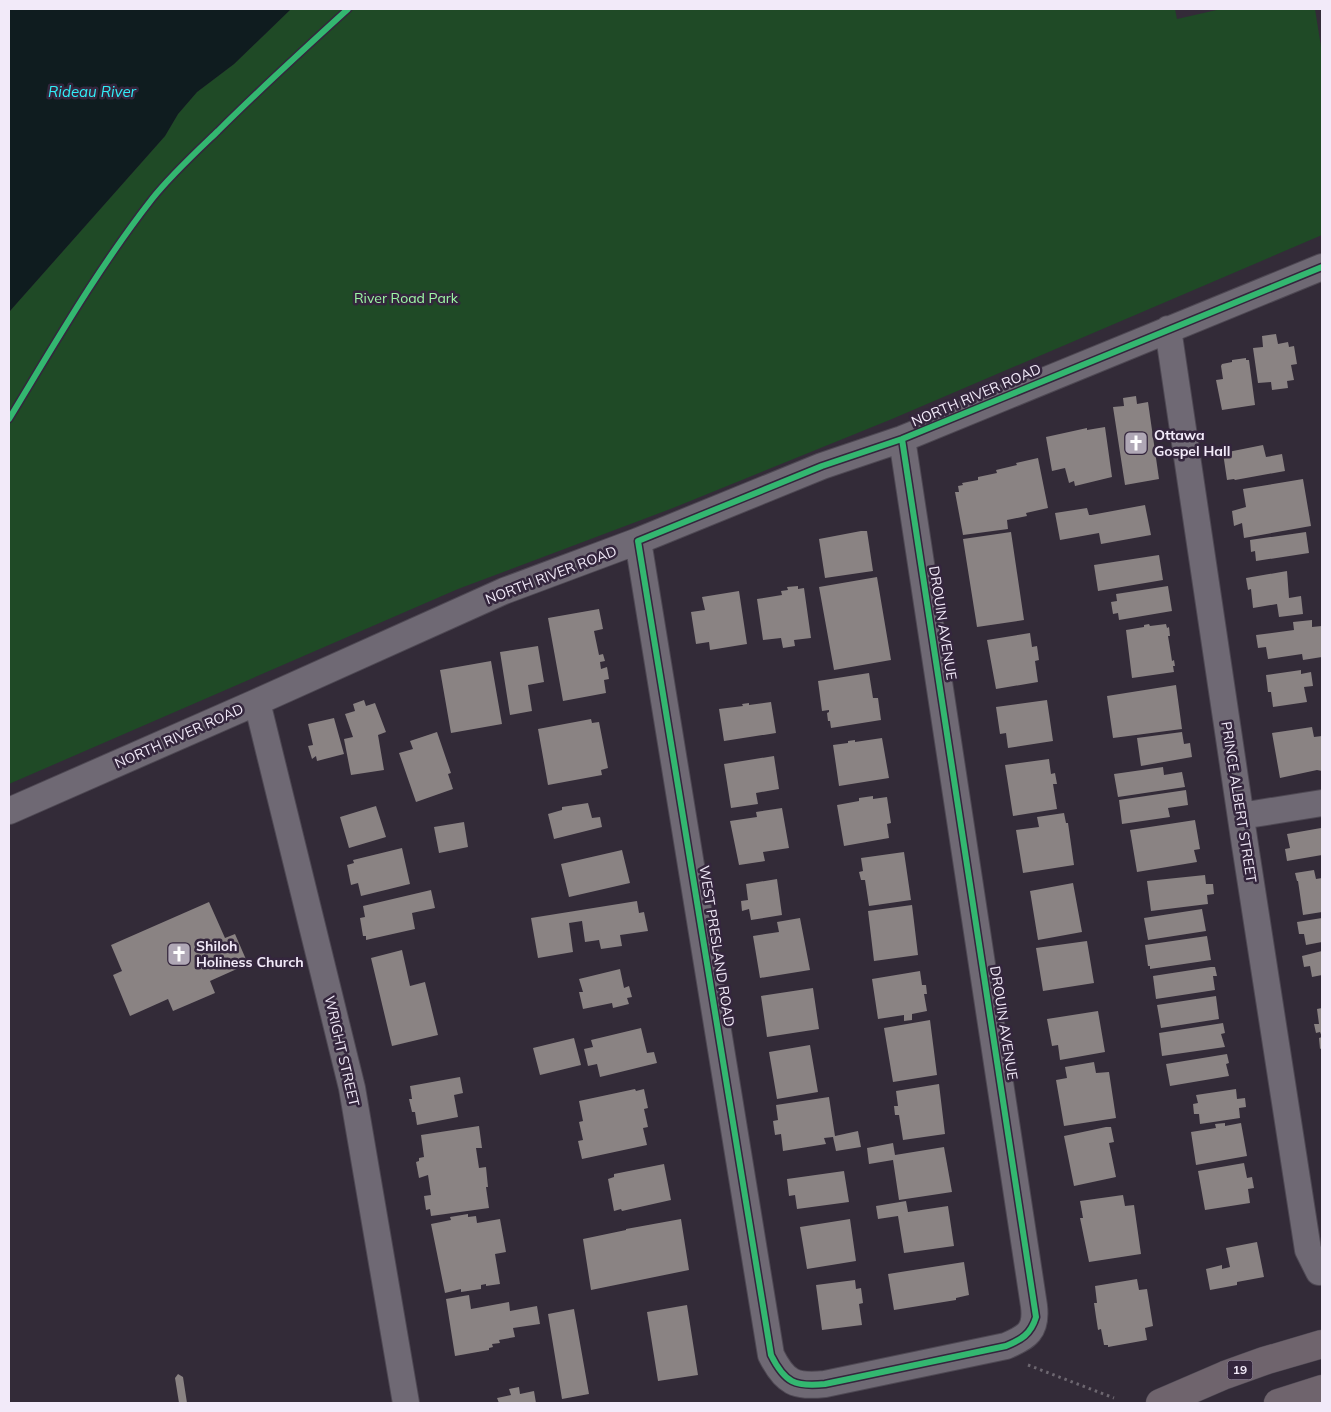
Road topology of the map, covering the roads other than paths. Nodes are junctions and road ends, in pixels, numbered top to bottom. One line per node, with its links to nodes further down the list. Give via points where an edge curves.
1 (1322, 266): 2 (street, NORTH RIVER ROAD)
2 (1168, 329): 3 (street, NORTH RIVER ROAD); 8 (street, PRINCE ALBERT STREET)
3 (902, 439): 4 (street, NORTH RIVER ROAD, via 822,466); 11 (street, DROUIN AVENUE, via 1036,1318 1029,1333 1006,1346 825,1384 805,1386 791,1381 778,1369)
4 (638, 541): 5 (street, NORTH RIVER ROAD, via 504,591); 11 (street, WEST PRESLAND ROAD)
5 (257, 702): 7 (street, NORTH RIVER ROAD); 13 (street, WRIGHT STREET, via 354,1099)
6 (1322, 803): 8 (street)
7 (9, 811)
8 (1241, 816): 9 (street, PRINCE ALBERT STREET, via 1308,1250)
9 (1319, 1272)
10 (1322, 1344): 14 (main road, 19, via 1225,1375)
11 (771, 1355)
12 (1322, 1389): 15 (main road)
13 (406, 1403)
14 (1160, 1403)
15 (1278, 1403)

